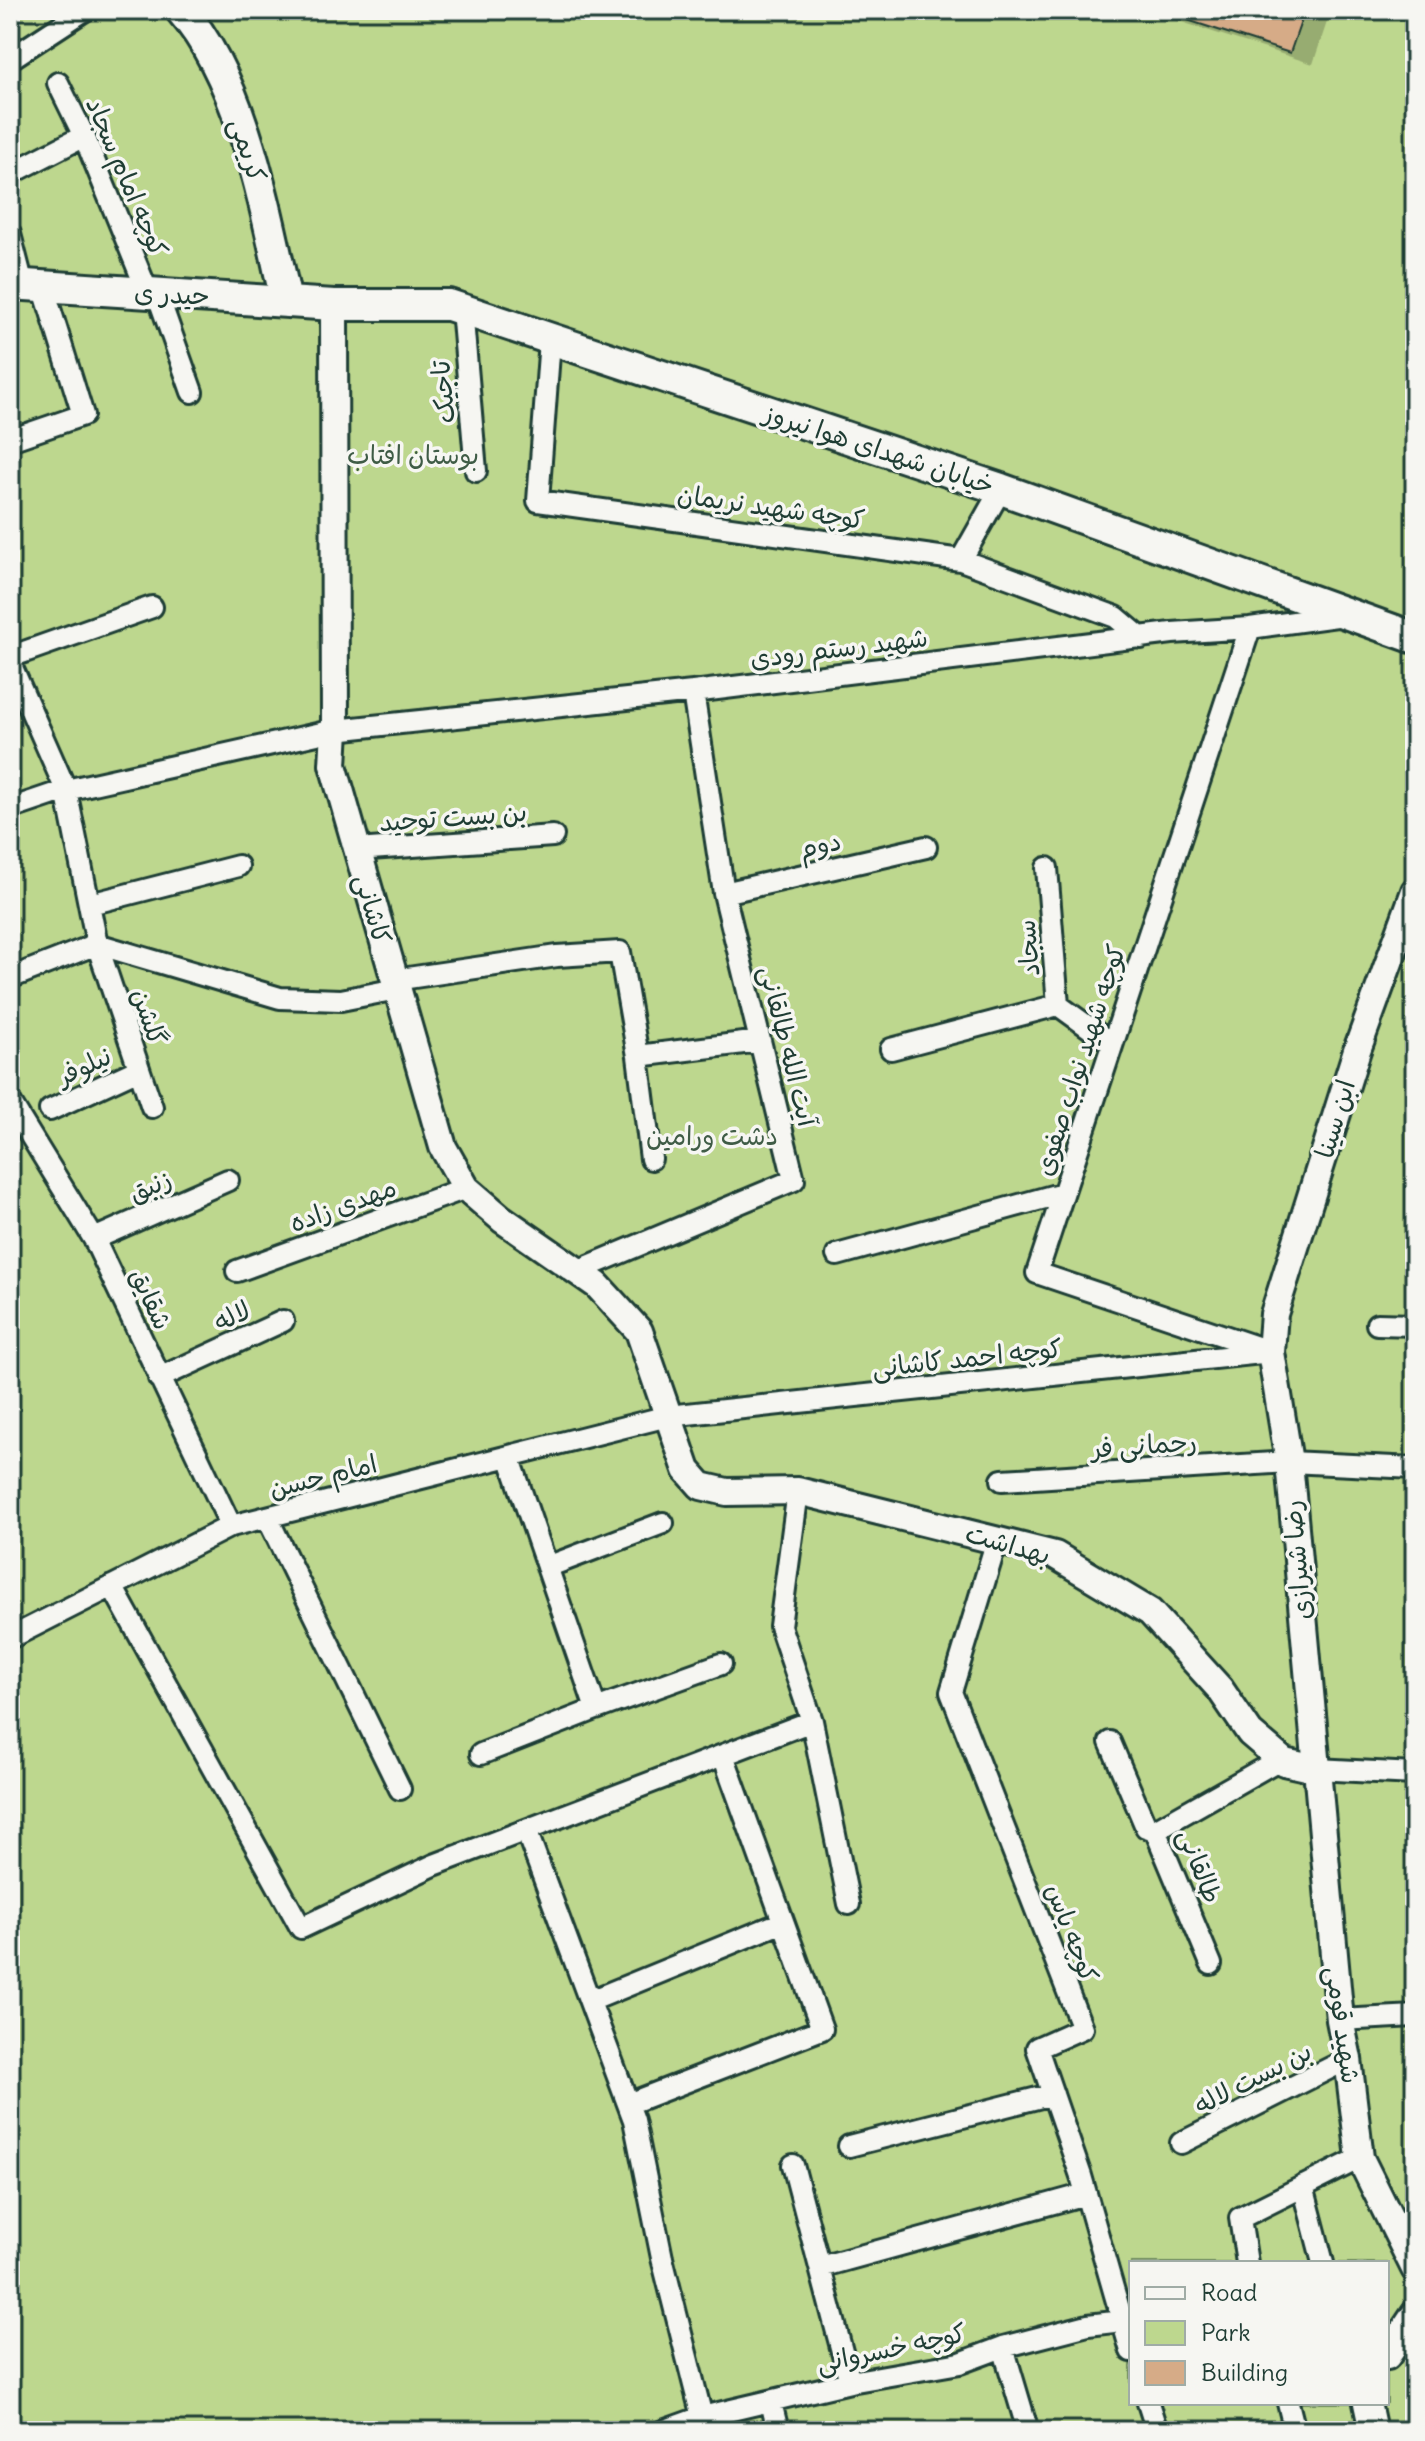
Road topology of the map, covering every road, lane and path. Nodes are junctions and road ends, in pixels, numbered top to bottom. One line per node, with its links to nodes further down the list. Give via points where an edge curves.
1 (85, 10): 3 (street)
2 (177, 12): 10 (main road, کریمی, via 216,57 262,192)
3 (10, 59)
4 (58, 83): 5 (street, کوچه امام سجاد)
5 (84, 136): 6 (street); 9 (street, کوچه امام سجاد)
6 (10, 174)
7 (10, 234): 8 (street)
8 (25, 285): 9 (main road, حیدر ی); 15 (street, via 83,415)
9 (152, 293): 10 (main road, حیدر ی); 14 (street, کوچه امام سجاد)
10 (286, 301): 11 (main road, حیدر ی)
11 (334, 305): 12 (main road, خیابان شهدای هوا نیروز); 26 (street, کاشانی)
12 (462, 309): 13 (main road, خیابان شهدای هوا نیروز); 16 (street, تاجیک)
13 (550, 340): 17 (main road, خیابان شهدای هوا نیروز); 18 (street, کوچه شهید نریمان, via 538,501)
14 (192, 392)
15 (10, 440)
16 (476, 471)
17 (1001, 489): 18 (street); 20 (main road, خیابان شهدای هوا نیروز)
18 (961, 560): 22 (street, کوچه شهید نریمان, via 1116,617)
19 (152, 607): 24 (street)
20 (1348, 615): 21 (street, شهید رستم رودی); 23 (main road, خیابان شهدای هوا نیروز)
21 (1250, 628): 22 (street, شهید رستم رودی); 42 (street, کوچه شهید نواب صفوی)
22 (1141, 638): 25 (street, شهید رستم رودی)
23 (1415, 638)
24 (10, 660): 27 (street, گلشن)
25 (693, 692): 26 (street, شهید رستم رودی); 35 (street, آیت الله طالقانی)
26 (335, 730): 27 (street); 31 (street, کاشانی, via 333,765)
27 (66, 790): 28 (street); 36 (street, گلشن)
28 (10, 809)
29 (553, 836): 31 (street, بن بست توحید)
30 (926, 847): 35 (street, دوم)
31 (356, 850): 39 (street, کاشانی)
32 (238, 866): 36 (street)
33 (1047, 868): 40 (street, سجاد)
34 (1415, 891): 60 (street, ابن سینا, via 1357,1050 1274,1314)
35 (724, 893): 41 (street, آیت الله طالقانی)
36 (90, 904): 37 (street, گلشن)
37 (97, 944): 38 (street); 39 (street, via 280,998 341,1000); 45 (street, گلشن)
38 (10, 978)
39 (396, 985): 44 (street, via 557,956 620,952); 51 (street, کاشانی, via 443,1147)
40 (1058, 1005): 42 (street, سجاد); 43 (street)
41 (760, 1041): 44 (street); 56 (street, آیت الله طالقانی, via 794,1180)
42 (1112, 1044): 52 (street, کوچه شهید نواب صفوی)
43 (891, 1049)
44 (638, 1056): 49 (street)
45 (139, 1069): 47 (street, گلشن); 48 (street, نیلوفر)
46 (10, 1102): 53 (street, شقایق)
47 (152, 1107)
48 (50, 1110)
49 (651, 1159)
50 (228, 1180): 53 (street, زنبق)
51 (466, 1188): 55 (street, مهدی زاده); 56 (street, کاشانی)
52 (1063, 1193): 54 (street); 60 (street, کوچه شهید نواب صفوی, via 1037,1273)
53 (94, 1239): 61 (street, شقایق)
54 (837, 1255)
55 (237, 1271)
56 (577, 1271): 62 (street, کاشانی, via 639,1331)
57 (283, 1321): 61 (street, لاله)
58 (1377, 1324): 59 (street)
59 (1415, 1325)
60 (1271, 1352): 62 (street, کوچه احمد کاشانی); 64 (street, رضا شیرازی)
61 (159, 1378): 70 (street, شقایق)
62 (668, 1416): 63 (street, امام حسن); 67 (street, بهداشت, via 687,1470 701,1486 727,1492)
63 (509, 1456): 68 (street, امام حسن); 72 (street)
64 (1289, 1462): 65 (street, رحمانی فر); 66 (street, رحمانی فر); 82 (street, رضا شیرازی)
65 (1415, 1468)
66 (1002, 1480)
67 (798, 1491): 71 (street, بهداشت); 77 (street, via 780,1626)
68 (267, 1517): 70 (street, امام حسن); 84 (street)
69 (663, 1523): 72 (street)
70 (231, 1526): 73 (street, امام حسن)
71 (997, 1540): 81 (street, بهداشت, via 1055,1555 1150,1612 1220,1689 1250,1733); 94 (street, کوچه یاس, via 951,1692 1082,2028 1037,2048)
72 (547, 1567): 76 (street)
73 (112, 1586): 74 (street, امام حسن); 85 (street, via 301,1928 434,1865)
74 (10, 1638)
75 (721, 1664): 76 (street)
76 (596, 1709): 79 (street)
77 (812, 1721): 80 (street); 87 (street)
78 (1110, 1742): 86 (street, via 1146,1827)
79 (481, 1754)
80 (723, 1755): 85 (street); 88 (street)
81 (1280, 1759): 82 (street, بهداشت); 86 (street, طالقانی)
82 (1316, 1769): 83 (street); 92 (street, شهید قومی)
83 (1415, 1774)
84 (400, 1789)
85 (526, 1830): 90 (street)
86 (1155, 1830): 89 (street, طالقانی)
87 (849, 1904)
88 (783, 1922): 90 (street); 95 (street, via 822,2029)
89 (1211, 1964)
90 (590, 2001): 95 (street)
91 (1415, 2016): 92 (street)
92 (1340, 2020): 93 (street, شهید قومی)
93 (1348, 2059): 96 (street, بن بست لاله); 98 (street, شهید قومی)
94 (1053, 2094): 97 (street); 101 (street, کوچه یاس)
95 (628, 2104): 115 (street)
96 (1181, 2143)
97 (849, 2146)
98 (1360, 2158): 100 (street); 105 (street, شهید قومی)
99 (793, 2165): 104 (street)
100 (1303, 2186): 102 (street, via 1240,2218); 103 (street)
101 (1086, 2194): 104 (street); 107 (street, کوچه یاس)
102 (1247, 2261)
103 (1322, 2261)
104 (820, 2267): 110 (street)
105 (1415, 2269)
106 (1415, 2314): 109 (street)
107 (1126, 2320): 108 (street, کوچه خسروانی)
108 (1003, 2347): 110 (street, کوچه خسروانی, via 960,2363); 118 (street)
109 (1389, 2353)
110 (850, 2382): 111 (street, کوچه خسروانی)
111 (771, 2402): 115 (street, کوچه خسروانی); 117 (street)
112 (1149, 2405): 119 (street)
113 (1288, 2405): 120 (street)
114 (1367, 2405): 121 (street)
115 (702, 2417): 116 (street, کوچه خسروانی)
116 (663, 2431)
117 (778, 2431)
118 (1028, 2431)
119 (1157, 2431)
120 (1295, 2431)
121 (1373, 2431)

